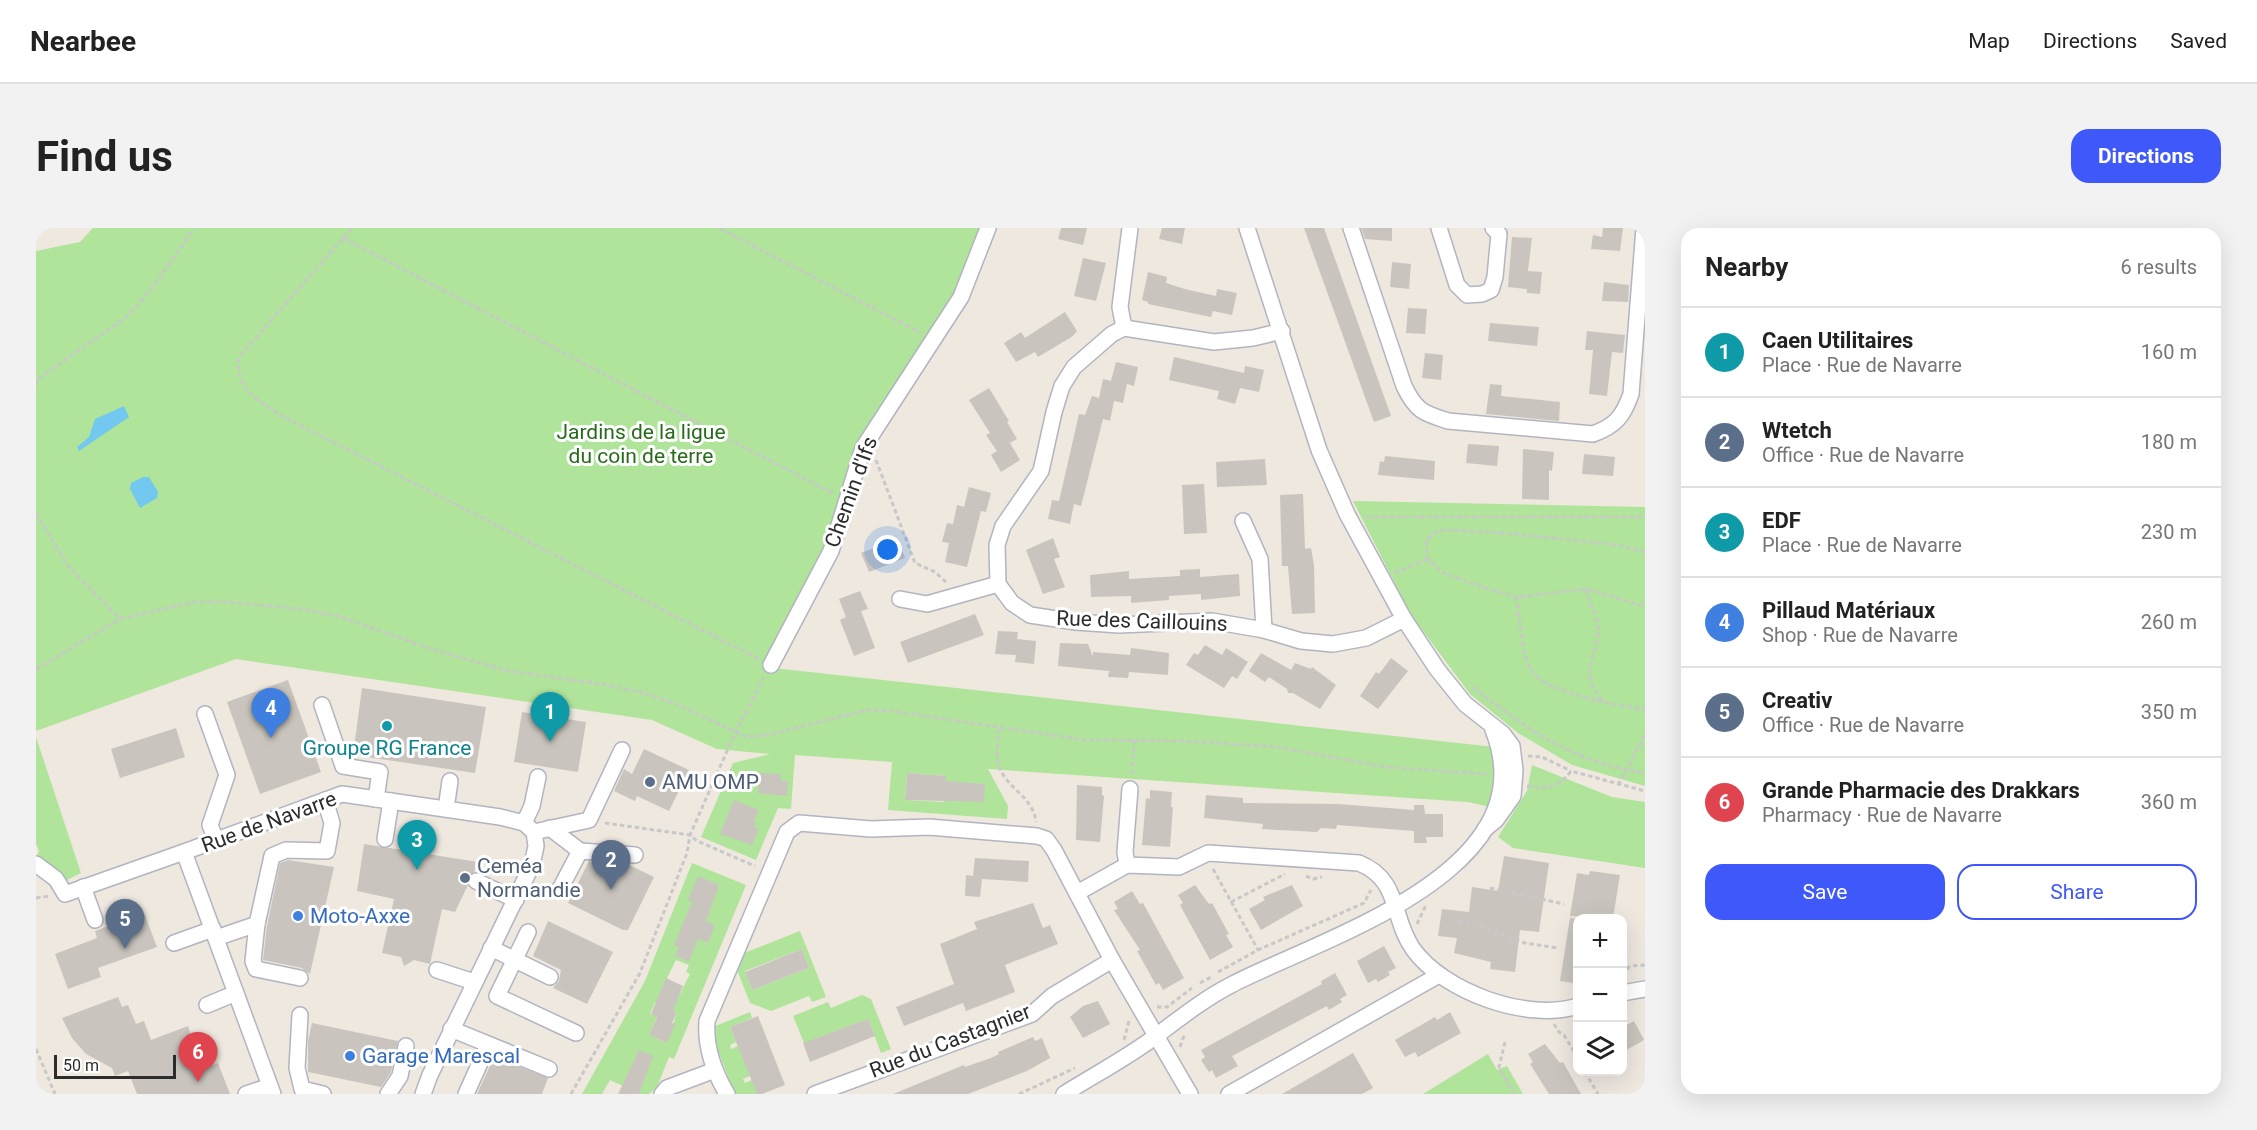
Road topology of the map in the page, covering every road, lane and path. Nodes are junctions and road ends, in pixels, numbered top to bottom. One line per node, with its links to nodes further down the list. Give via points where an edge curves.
1 (194, 228): 15 (path, via 128,316)
2 (352, 228): 11 (path)
3 (719, 228): 14 (path)
4 (988, 228): 14 (street, Chemin d'Ifs, via 961,297)
5 (1130, 228): 12 (street, via 1120,306)
6 (1247, 228): 13 (street)
7 (1351, 228): 10 (street, via 1413,405 1425,414 1448,421 1593,434 1611,427 1624,414 1631,394)
8 (1438, 228): 9 (street, via 1457,285 1467,295 1491,290 1499,234)
9 (1493, 228)
10 (1644, 228)
11 (343, 238): 18 (path); 35 (path, via 239,357 237,372 246,391 282,416)
12 (1124, 328): 13 (street, via 1214,342); 26 (street, via 1074,367 1062,386 1041,471 1003,526 998,545)
13 (1282, 331): 33 (street, via 1336,491)
14 (933, 339): 17 (street, Chemin d'Ifs)
15 (37, 378): 16 (path)
16 (36, 385)
17 (868, 440): 18 (street, Chemin d'Ifs); 28 (path, via 915,563 935,572)
18 (847, 500): 35 (street, Chemin d'Ifs, via 831,551)
19 (36, 513): 32 (path, via 68,566)
20 (1645, 517): 22 (path, via 1367,515)
21 (1244, 521): 34 (street, via 1260,559)
22 (1371, 525)
23 (1645, 552): 24 (path, via 1561,538 1439,530 1426,540)
24 (1428, 559): 25 (path, via 1395,573); 29 (path, via 1442,572)
25 (1391, 563)
26 (998, 584): 28 (street); 34 (street, Rue des Caillouins, via 1012,603 1030,615 1119,625 1212,621)
27 (1587, 589): 29 (path); 31 (path); 38 (path, via 1597,620 1597,647 1589,659 1590,675)
28 (955, 596): 30 (street, via 927,604)
29 (1516, 597): 38 (path, via 1525,652 1533,673 1546,683)
30 (900, 599)
31 (1645, 604)
32 (120, 619): 36 (path); 44 (path, via 194,602 302,609 338,616 508,671 643,693 674,703)
33 (1404, 619): 34 (street, Rue des Caillouins, via 1366,638 1333,644 1301,641); 42 (street, via 1465,704)
34 (1264, 630)
35 (771, 665): 44 (path)
36 (36, 669)
37 (1469, 684): 50 (path, via 1528,730 1575,755)
38 (1604, 703): 40 (path)
39 (322, 705): 62 (street, via 343,766 380,772)
40 (1645, 709)
41 (205, 714): 70 (street, via 227,775 210,825)
42 (1492, 727): 48 (street, via 1512,746); 67 (street, via 1501,756 1500,789)
43 (999, 729): 44 (path, via 918,713 867,710 767,735 747,737); 46 (path, via 1085,740); 69 (path, via 998,763 1010,784 1031,806)
44 (735, 733): 68 (path)
45 (1645, 735): 50 (path)
46 (1134, 740): 53 (path, via 1277,747 1386,766); 59 (path)
47 (622, 750): 64 (street)
48 (1515, 759): 51 (path, via 1542,757); 57 (street)
49 (1489, 766): 53 (path)
50 (1626, 770): 52 (path); 58 (path)
51 (1571, 771): 57 (path, via 1563,783 1554,787); 58 (path)
52 (1645, 773)
53 (1490, 775): 56 (path)
54 (538, 777): 65 (street)
55 (450, 781): 63 (street)
56 (1488, 784)
57 (1515, 785): 67 (street, via 1513,796)
58 (1618, 785): 60 (path)
59 (1130, 789): 77 (street)
60 (1645, 791)
61 (325, 800): 62 (street, Rue de Navarre, via 342,794); 70 (street, Rue de Navarre); 94 (street, via 332,824 327,851 286,850 272,856)
62 (383, 800): 63 (street, Rue de Navarre); 71 (street)
63 (446, 809): 65 (street, Rue de Navarre)
64 (589, 820): 66 (street); 68 (path)
65 (529, 827): 66 (street); 88 (street, via 536,846)
66 (550, 828): 72 (street)
67 (1485, 829): 91 (street, via 1461,861)
68 (690, 835): 79 (path); 139 (path, via 687,853 640,973)
69 (1037, 836): 79 (street, via 929,827 871,830 799,823 787,832); 87 (street, via 1046,839 1054,850)
70 (216, 840): 73 (street, Rue de Navarre)
71 (385, 840)
72 (580, 851): 75 (street); 86 (street)
73 (184, 852): 84 (street); 97 (street, Rue de Navarre)
74 (1208, 853): 77 (street, via 1179,867); 83 (street, via 1359,862 1375,869); 89 (path, via 1210,865)
75 (635, 855)
76 (36, 864): 84 (street, via 56,879 65,894)
77 (1127, 865): 87 (street)
78 (1291, 871): 89 (path)
79 (770, 872): 130 (street, via 707,1021 706,1039)
80 (1302, 875): 81 (path, via 1313,879)
81 (1326, 876)
82 (476, 881): 88 (street)
83 (1384, 881): 91 (street); 102 (path, via 1372,888 1364,903)
84 (83, 887): 92 (street)
85 (1490, 888): 90 (path)
86 (560, 889)
87 (1077, 893): 104 (street)
88 (516, 900): 100 (street)
89 (1231, 902): 102 (path)
90 (1564, 904)
91 (1396, 906): 108 (street, via 1412,948); 122 (street, via 1230,985)
92 (95, 920)
93 (1458, 922): 101 (path, via 1478,925 1525,943)
94 (257, 924): 97 (street); 110 (street, via 253,961 256,969)
95 (1416, 926): 98 (path)
96 (528, 932): 103 (street)
97 (214, 933): 99 (street); 114 (street, Rue de Navarre)
98 (1421, 933)
99 (174, 943)
100 (491, 948): 103 (street); 111 (street)
101 (1558, 948)
102 (1258, 950): 117 (path, via 1206,979 1167,1007)
103 (515, 960): 109 (street); 121 (street, via 497,996)
104 (1112, 960): 117 (street); 142 (street, Rue du Castagnier, via 1052,996 1032,1014)
105 (1645, 965): 107 (path)
106 (437, 970): 111 (street)
107 (1627, 970)
108 (1439, 975): 116 (street, via 1501,1004 1531,1011 1559,1012); 145 (street)
109 (550, 977)
110 (300, 978)
111 (474, 982): 120 (street)
112 (1645, 989): 113 (street)
113 (1627, 992)
114 (236, 993): 115 (street); 132 (street, Rue de Navarre)
115 (207, 1005)
116 (1573, 1008)
117 (1141, 1011): 122 (street); 123 (path, via 1130,1017)
118 (300, 1015): 135 (street, via 297,1068 302,1089)
119 (1550, 1017): 128 (path)
120 (451, 1029): 125 (street); 137 (street)
121 (576, 1033)
122 (1156, 1036): 143 (street); 144 (street)
123 (1124, 1040)
124 (1505, 1042): 146 (path, via 1499,1067)
125 (488, 1045): 129 (street); 138 (street)
126 (406, 1046): 136 (street, via 400,1076)
127 (36, 1049): 133 (path)
128 (1573, 1051)
129 (549, 1069)
130 (716, 1070): 140 (street, via 667,1088); 141 (street)
131 (1588, 1076): 147 (path)
132 (272, 1090): 134 (street)
133 (55, 1094)
134 (246, 1094)
135 (323, 1094)
136 (388, 1094)
137 (423, 1094)
138 (465, 1094)
139 (571, 1094)
140 (662, 1094)
141 (727, 1094)
142 (815, 1094)
143 (1064, 1094)
144 (1190, 1094)
145 (1229, 1094)
146 (1514, 1094)
147 (1598, 1094)

